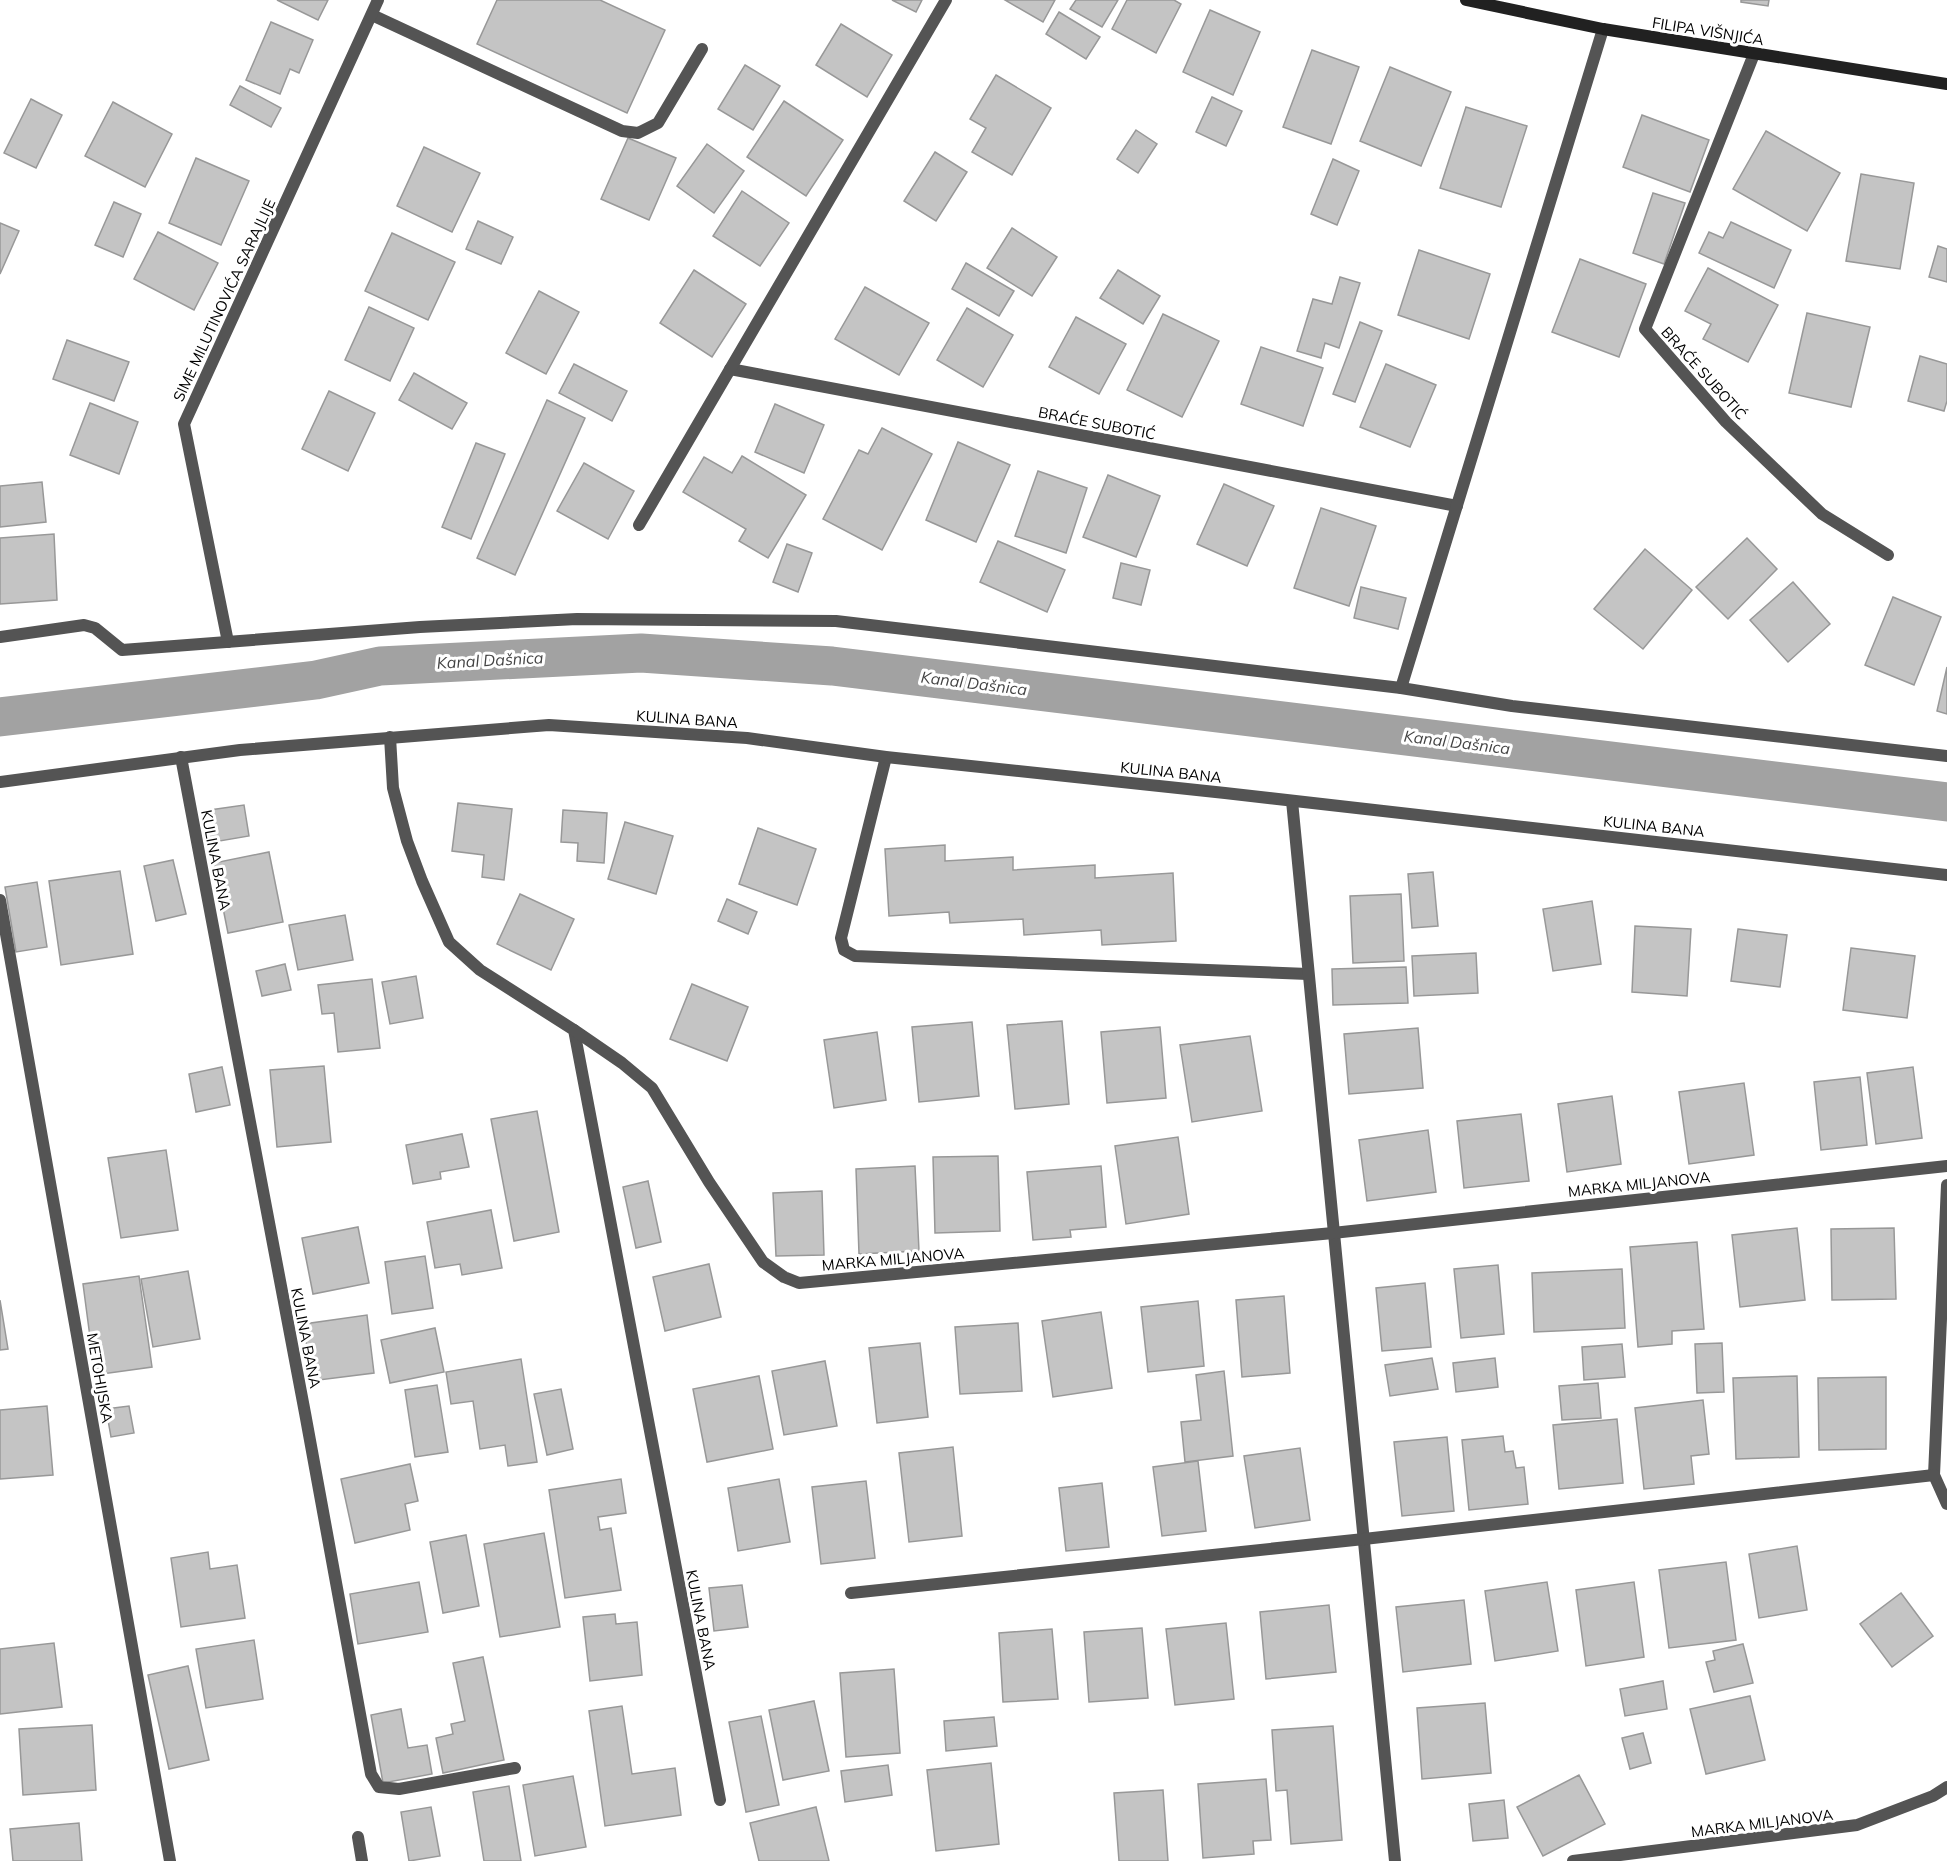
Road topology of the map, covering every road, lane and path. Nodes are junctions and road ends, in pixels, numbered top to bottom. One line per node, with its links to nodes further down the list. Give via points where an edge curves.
1 (378, 0): 4 (street, SIME MILUTINOVIĆA SARAJLIJE)
2 (946, 0): 9 (street)
3 (1466, 0): 5 (main road, FILIPA VIŠNJIĆA)
4 (372, 15): 6 (street, via 621,131 638,133 658,123); 14 (street, SIME MILUTINOVIĆA SARAJLIJE, via 184,424)
5 (1603, 29): 7 (main road, FILIPA VIŠNJIĆA); 10 (street)
6 (702, 49)
7 (1754, 54): 8 (main road, FILIPA VIŠNJIĆA); 12 (street, BRAĆE SUBOTIĆ, via 1644,329 1726,422 1822,514)
8 (1947, 84)
9 (730, 369): 10 (street, BRAĆE SUBOTIĆ); 11 (street)
10 (1457, 506): 15 (street)
11 (639, 525)
12 (1888, 555)
13 (0, 637): 14 (street, via 84,625 95,628 122,650)
14 (228, 642): 15 (street, via 577,619 836,621)
15 (1401, 688): 17 (street, via 1512,706)
16 (390, 737): 18 (street, KULINA BANA); 19 (street, KULINA BANA, via 549,725 747,738); 25 (street, via 393,788 407,840 449,942 480,970)
17 (1947, 756)
18 (181, 757): 20 (street, KULINA BANA); 33 (street, KULINA BANA, via 371,1774 379,1787 399,1789)
19 (886, 757): 21 (street, KULINA BANA); 24 (street, via 841,938 844,950 855,956)
20 (0, 782)
21 (1292, 801): 22 (street, KULINA BANA); 24 (street)
22 (1947, 875)
23 (0, 900): 37 (street, METOHIJSKA)
24 (1308, 974): 28 (street)
25 (574, 1030): 28 (street, MARKA MILJANOVA, via 652,1088 763,1262 799,1283); 35 (street, KULINA BANA)
26 (1947, 1166): 28 (street, MARKA MILJANOVA)
27 (1947, 1185): 29 (street)
28 (1333, 1233): 31 (street)
29 (1934, 1475): 30 (street); 31 (street)
30 (1947, 1504)
31 (1364, 1539): 32 (street); 39 (street)
32 (851, 1593)
33 (515, 1768)
34 (1947, 1787): 40 (street, MARKA MILJANOVA, via 1857,1825)
35 (720, 1800)
36 (358, 1838): 38 (street)
37 (170, 1861)
38 (362, 1861)
39 (1395, 1861)
40 (1573, 1861)

